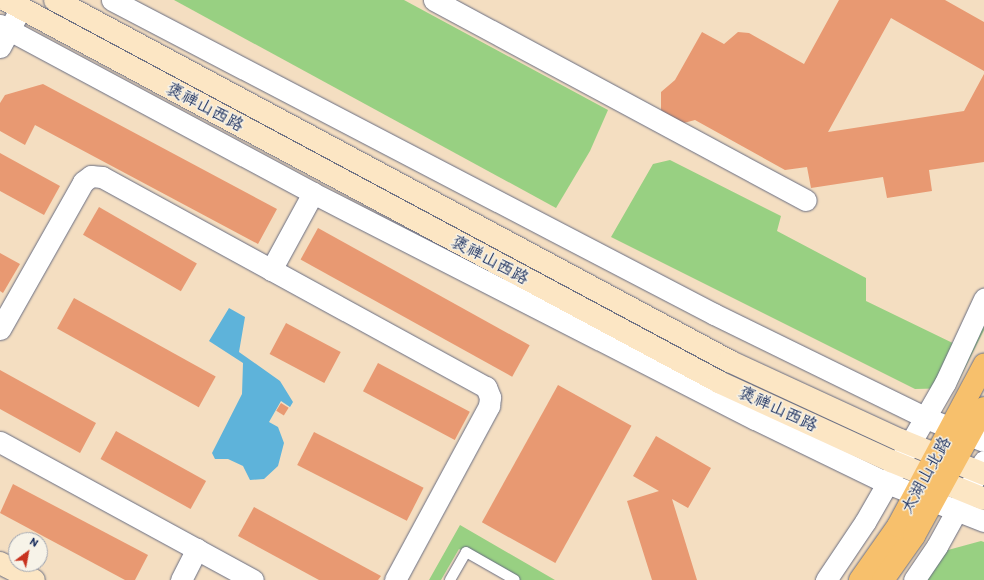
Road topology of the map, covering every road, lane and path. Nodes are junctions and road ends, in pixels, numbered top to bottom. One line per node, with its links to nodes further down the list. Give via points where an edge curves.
1 (55, 0): 16 (main road, 褒禅山西路, via 729,361)
2 (112, 0): 13 (street, via 714,314)
3 (434, 0): 7 (street)
4 (17, 3): 5 (street); 18 (main road, 褒禅山西路, via 719,382)
5 (3, 34): 6 (street)
6 (313, 193): 8 (street); 21 (street, via 755,419)
7 (806, 200)
8 (271, 270): 10 (street, via 102,177 91,176 83,182); 31 (street, via 486,387 490,397 489,406)
9 (984, 300): 13 (street)
10 (0, 329)
11 (984, 365): 14 (main road, 太湖山北路)
12 (984, 408): 14 (main road, 太湖山北路)
13 (926, 418): 14 (street); 16 (street)
14 (969, 435): 17 (main road, 太湖山北路)
15 (0, 442): 26 (street)
16 (910, 444): 17 (main road, 褒禅山西路); 18 (street)
17 (946, 458): 19 (main road, 褒禅山西路); 20 (main road, 太湖山北路)
18 (898, 464): 20 (main road, 褒禅山西路); 21 (street)
19 (982, 468): 22 (street)
20 (935, 479): 22 (main road, 褒禅山西路); 23 (main road, 太湖山北路)
21 (887, 483): 23 (street); 34 (street)
22 (976, 495): 24 (street)
23 (924, 498): 24 (street); 35 (main road, 太湖山北路); 36 (main road, 太湖山北路)
24 (956, 512): 25 (street); 37 (street)
25 (984, 521)
26 (197, 549): 29 (street); 30 (street)
27 (0, 563): 28 (main road)
28 (34, 580)
29 (181, 580)
30 (254, 580)
31 (395, 580)
32 (450, 580): 33 (lane, via 466,552)
33 (515, 580)
34 (826, 580)
35 (860, 580)
36 (883, 580)
37 (914, 580)

